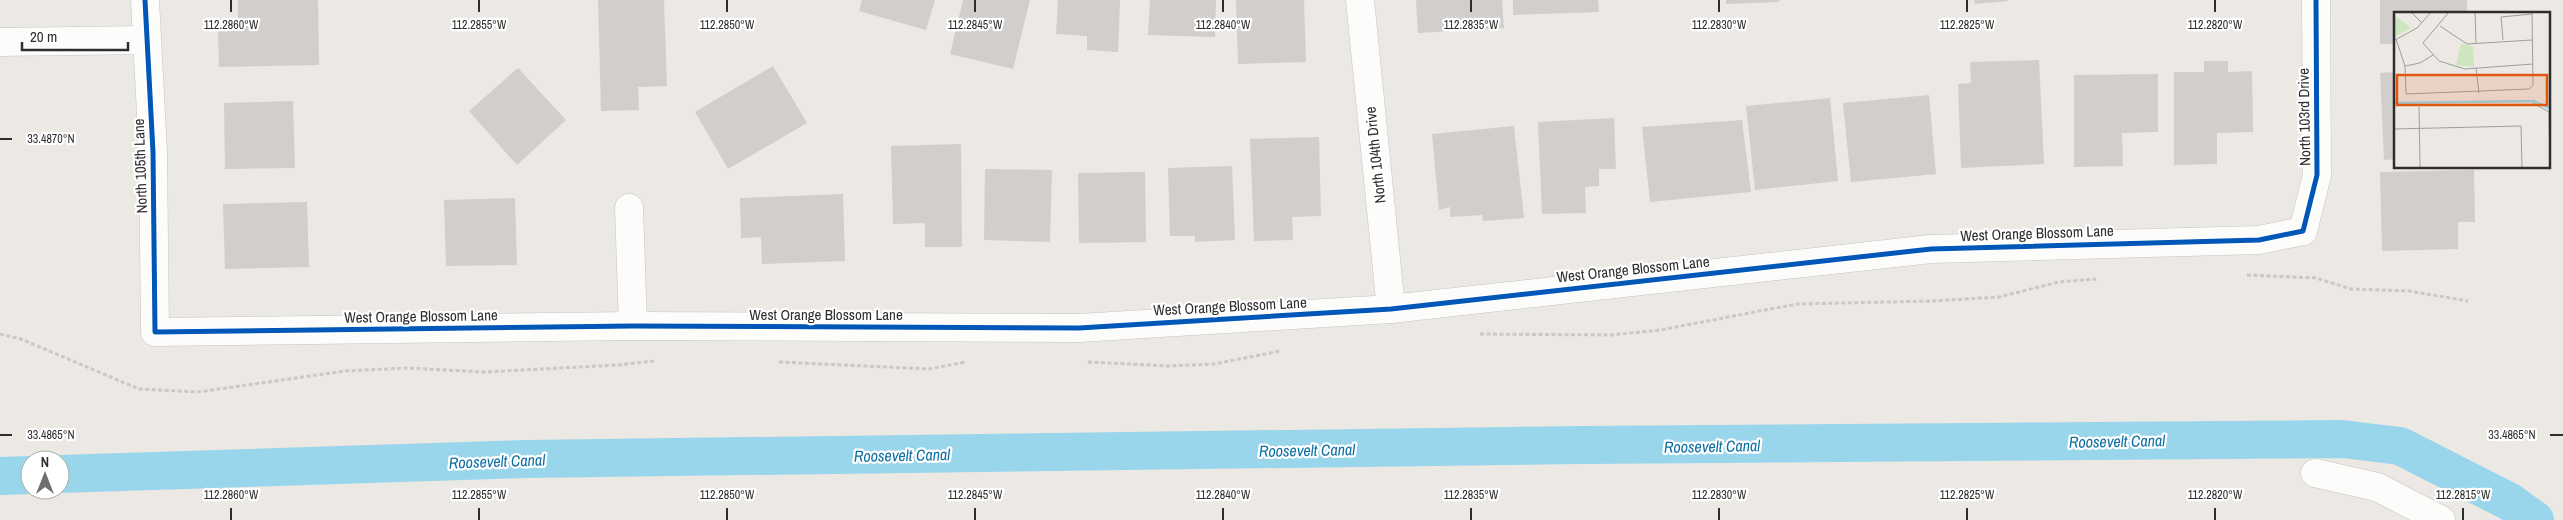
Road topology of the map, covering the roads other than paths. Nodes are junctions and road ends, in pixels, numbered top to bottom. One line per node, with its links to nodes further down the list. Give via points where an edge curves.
1 (145, 0): 4 (street, North 105th Lane)
2 (1360, 0): 8 (street, North 104th Drive)
3 (2316, 0): 7 (street, North 103rd Drive, via 2318,175)
4 (147, 40): 5 (street); 10 (street, North 105th Lane, via 153,152)
5 (0, 42)
6 (628, 208): 9 (street)
7 (2303, 231): 8 (street, West Orange Blossom Lane, via 2259,240 1931,249)
8 (1391, 309): 9 (street, West Orange Blossom Lane, via 1079,328)
9 (632, 326): 10 (street, West Orange Blossom Lane)
10 (155, 332)
11 (2314, 473): 12 (street, via 2377,487)
12 (2441, 520)

